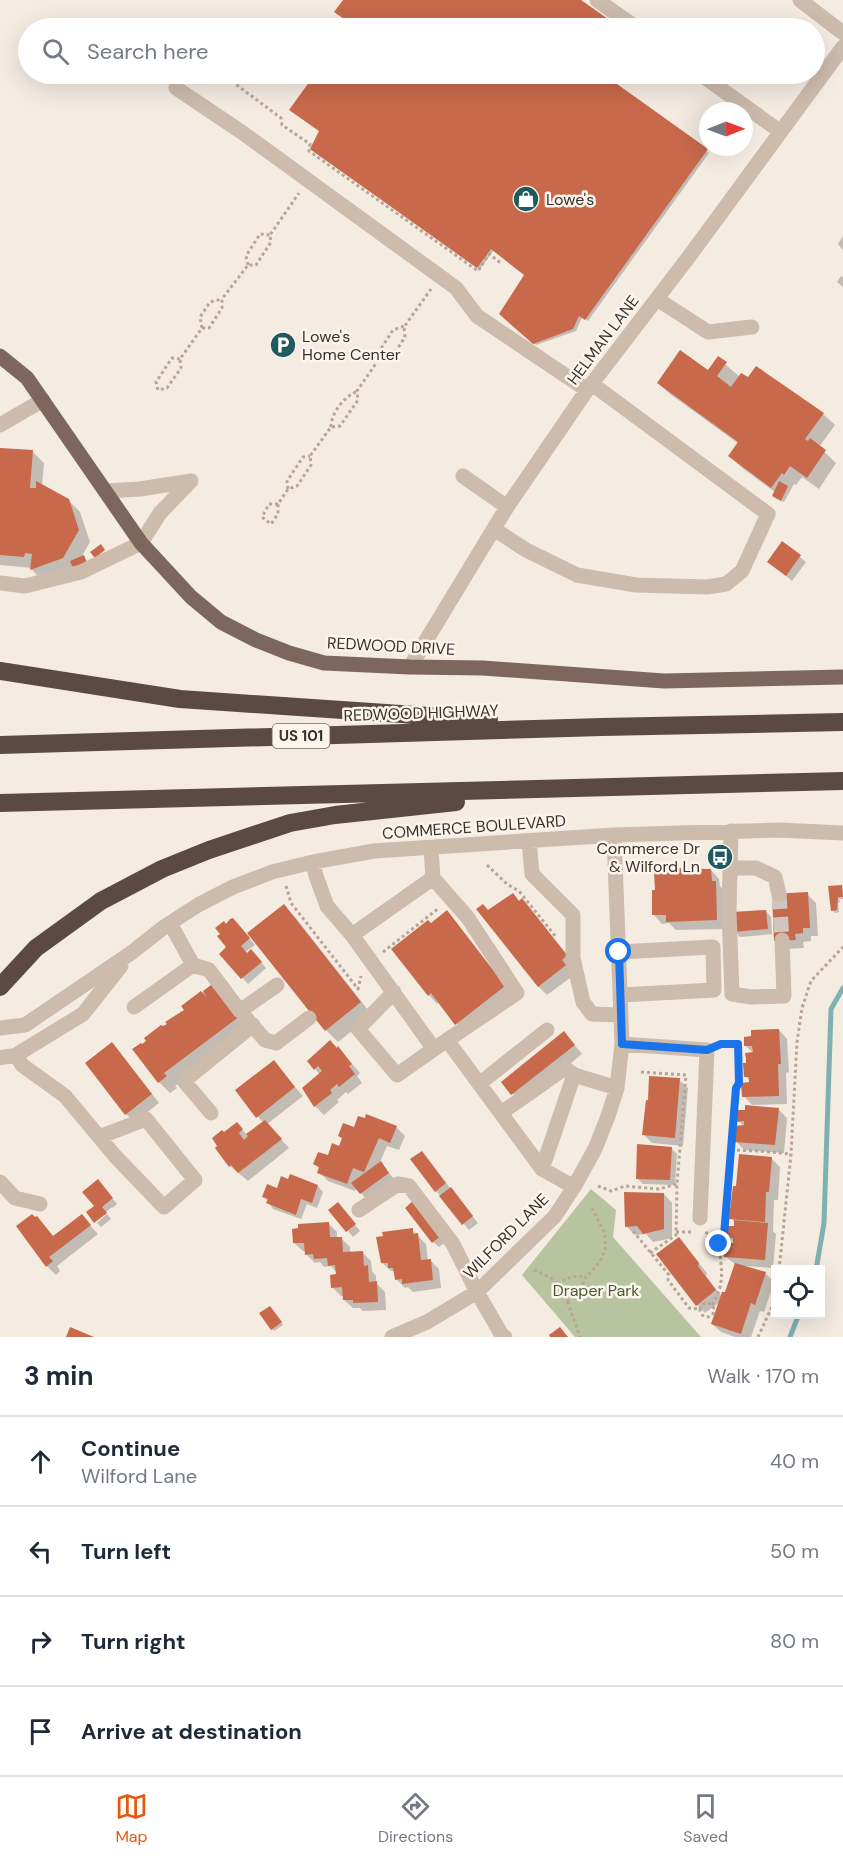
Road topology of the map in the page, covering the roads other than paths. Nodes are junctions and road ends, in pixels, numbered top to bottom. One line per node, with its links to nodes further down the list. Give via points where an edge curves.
1 (597, 0): 3 (street)
2 (800, 0): 4 (street)
3 (623, 18)
4 (823, 18)
5 (825, 19): 6 (street)
6 (843, 33)
7 (843, 47): 8 (street, HELMAN LANE)
8 (825, 72)
9 (714, 84): 12 (street)
10 (816, 84): 12 (street, HELMAN LANE)
11 (176, 88): 16 (street, via 456,288 477,316)
12 (781, 132): 13 (street, HELMAN LANE)
13 (657, 299): 14 (street, via 708,332); 16 (street, HELMAN LANE)
14 (752, 327)
15 (0, 356): 17 (main road, REDWOOD DRIVE, via 27,378)
16 (589, 387): 21 (street, HELMAN LANE); 22 (street, via 768,514 742,571 726,584 706,588 627,584 577,575)
17 (42, 400): 18 (street); 20 (main road, REDWOOD DRIVE)
18 (0, 425)
19 (463, 476): 21 (street)
20 (106, 491): 23 (main road, REDWOOD DRIVE); 23 (street, via 190,481 160,513)
21 (507, 507): 22 (street, HELMAN LANE)
22 (494, 529): 25 (street, HELMAN LANE)
23 (141, 543): 24 (street, via 81,572 25,586); 25 (main road, REDWOOD DRIVE, via 198,603 221,622 256,640 324,663)
24 (0, 583)
25 (410, 667): 27 (main road, REDWOOD DRIVE, via 483,668 664,681)
26 (0, 671): 29 (highway, via 180,699)
27 (843, 677)
28 (843, 722): 29 (highway, REDWOOD HIGHWAY / US 101)
29 (602, 727): 30 (highway, REDWOOD HIGHWAY / US 101)
30 (0, 745)
31 (843, 781): 32 (highway)
32 (586, 788): 33 (highway); 50 (highway, via 335,815 290,823 250,836 162,870 101,902 36,948)
33 (0, 803)
34 (731, 831): 35 (street, COMMERCE BOULEVARD); 36 (street, COMMERCE BOULEVARD); 40 (street)
35 (843, 833)
36 (614, 836): 37 (street, COMMERCE BOULEVARD); 46 (street, WILFORD LANE)
37 (530, 842): 38 (street, COMMERCE BOULEVARD); 55 (street, via 532,874 573,915 573,958 583,1002 592,1014)
38 (431, 848): 39 (street, COMMERCE BOULEVARD); 41 (street)
39 (313, 862): 43 (street, COMMERCE BOULEVARD, via 233,887); 44 (street, via 327,906)
40 (730, 868): 42 (street, via 756,868 775,877); 45 (street, via 732,994 784,996)
41 (434, 878): 44 (street); 61 (street, via 468,918 517,993)
42 (779, 894)
43 (170, 923): 47 (street, COMMERCE BOULEVARD); 48 (street)
44 (352, 935): 51 (street)
45 (782, 940)
46 (619, 952): 52 (street, WILFORD LANE); 52 (street, via 713,947 714,990)
47 (131, 953): 58 (street, COMMERCE BOULEVARD, via 26,1025); 62 (street, COMMERCE BOULEVARD, via 83,1014)
48 (194, 965): 53 (street); 54 (street, via 209,970)
49 (277, 985): 54 (street)
50 (0, 987)
51 (394, 992): 61 (street); 61 (street, via 358,1029 397,1075)
52 (621, 995): 55 (street, WILFORD LANE)
53 (134, 1007)
54 (240, 1011): 57 (street)
55 (621, 1015): 60 (street, WILFORD LANE)
56 (309, 1018): 57 (street, via 276,1043 265,1040)
57 (252, 1025): 67 (street, via 184,1081)
58 (0, 1028)
59 (547, 1030): 65 (street)
60 (622, 1044): 66 (street, WILFORD LANE); 75 (street, via 707,1050)
61 (440, 1045): 65 (street)
62 (16, 1055): 63 (street, COMMERCE BOULEVARD); 69 (street, via 22,1065 65,1095)
63 (0, 1058)
64 (574, 1076): 66 (street); 68 (street, via 565,1068); 70 (street)
65 (479, 1084): 68 (street)
66 (617, 1088): 72 (street, WILFORD LANE, via 595,1149)
67 (211, 1113)
68 (501, 1113): 70 (street)
69 (99, 1137): 69 (street, via 164,1207 195,1180 146,1119)
70 (542, 1168): 72 (street)
71 (0, 1182): 73 (street, via 15,1198)
72 (574, 1187): 76 (street, WILFORD LANE, via 555,1216)
73 (40, 1204)
74 (359, 1210): 76 (street, via 398,1184 409,1186 453,1244)
75 (700, 1218)
76 (477, 1292): 77 (street, WILFORD LANE, via 427,1322); 78 (street)
77 (392, 1337)
78 (505, 1337)

